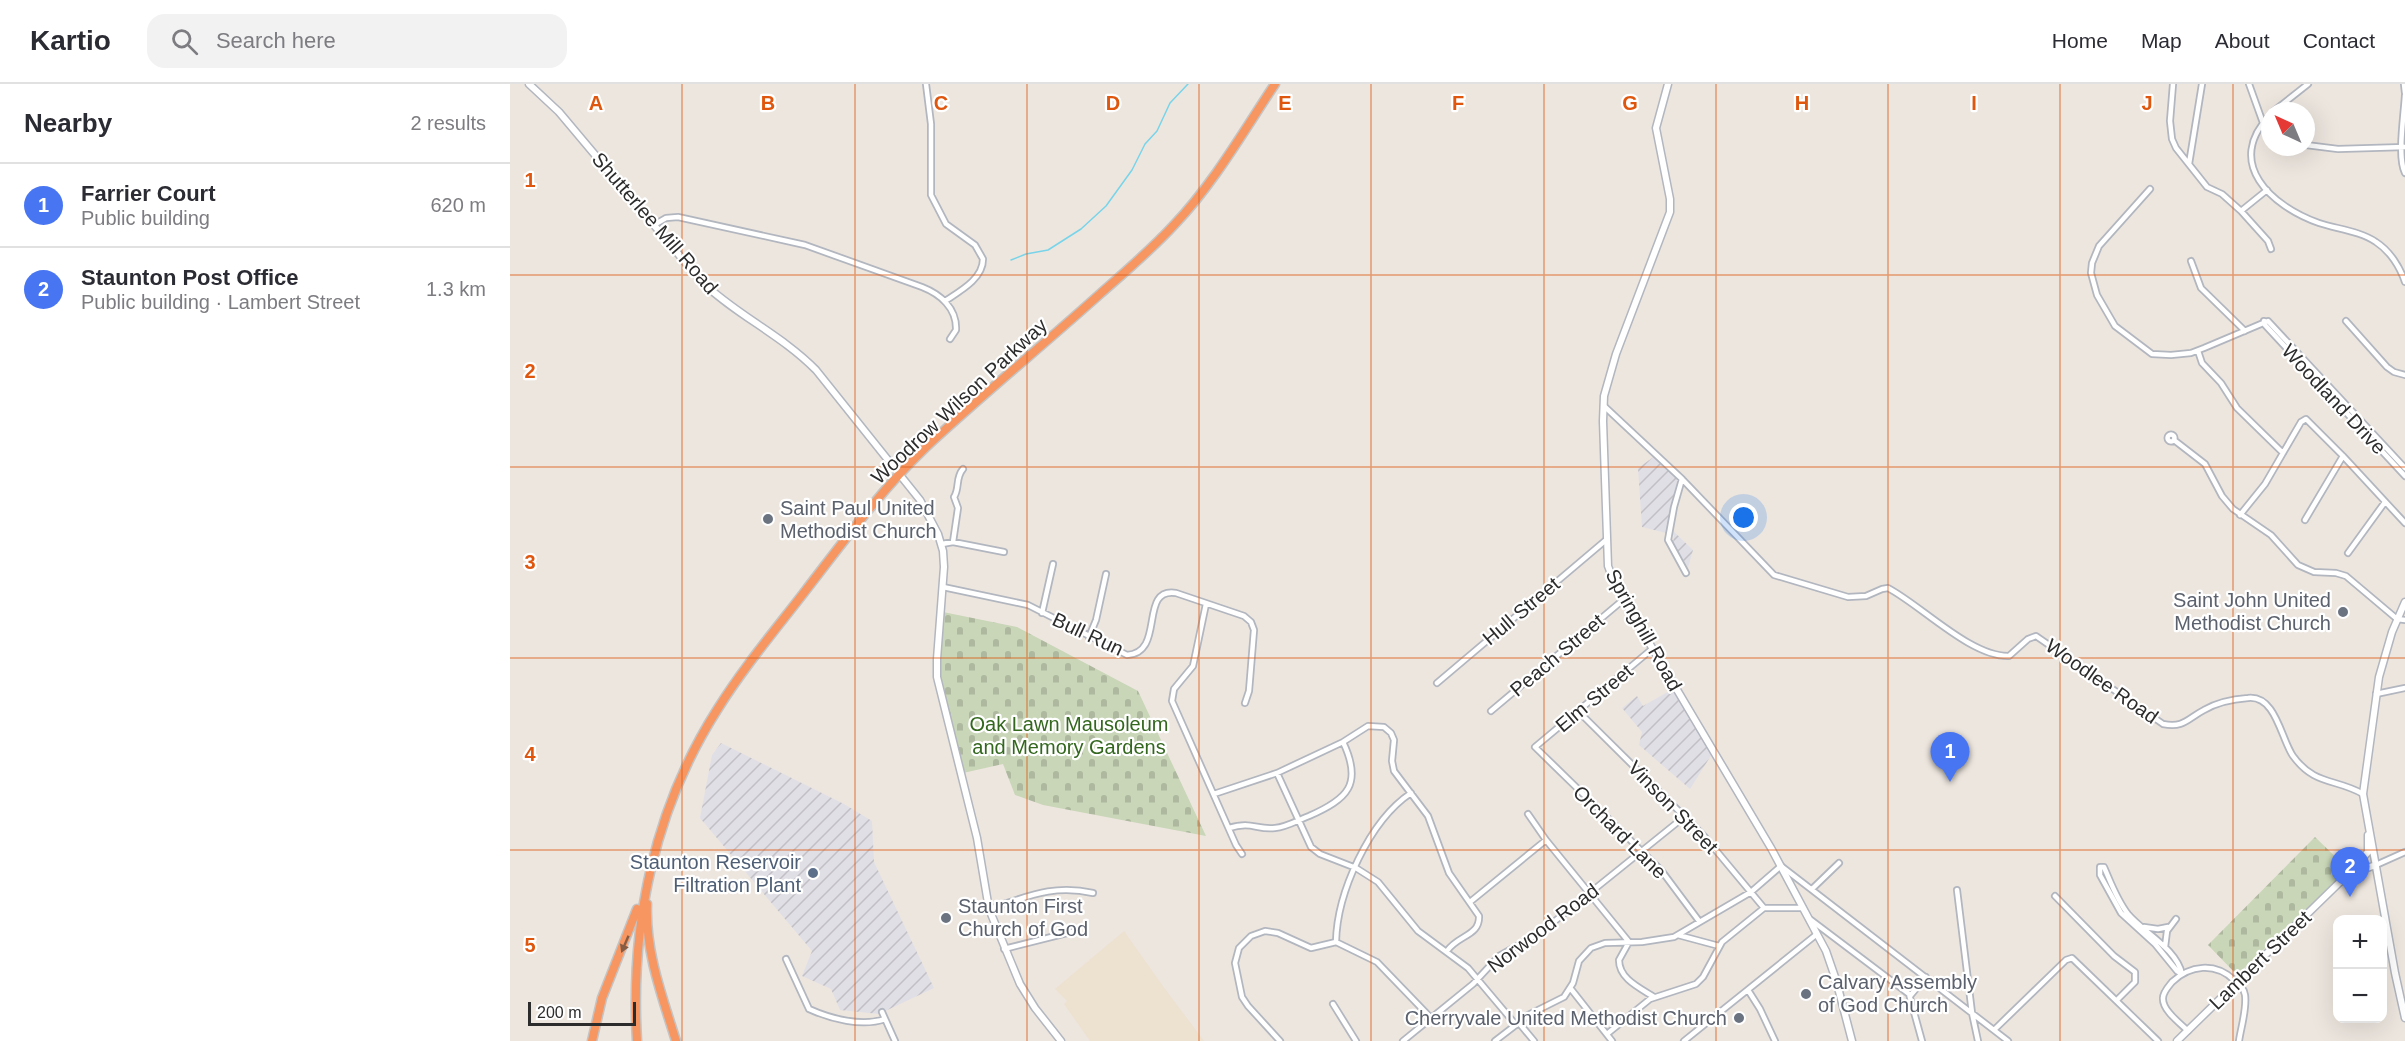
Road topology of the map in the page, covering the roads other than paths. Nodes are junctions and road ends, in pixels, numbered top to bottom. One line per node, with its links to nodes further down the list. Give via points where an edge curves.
1 (529, 84): 22 (street, Shutterlee Mill Road, via 559,112)
2 (926, 84): 26 (street, via 931,124 931,195 948,226 975,245 984,261 972,281)
3 (1275, 84): 39 (highway, Woodrow Wilson Parkway, via 1206,186 1170,230)
4 (1668, 84): 33 (street, Springhill Road, via 1656,128 1670,212 1609,372)
5 (2174, 84): 17 (street, via 2172,139)
6 (2202, 84): 17 (street)
7 (2249, 84): 13 (street)
8 (2308, 84): 12 (street)
9 (2397, 84): 10 (street)
10 (2404, 86): 11 (street)
11 (2405, 94): 16 (street)
12 (2285, 102)
13 (2261, 117)
14 (2261, 127): 20 (street, via 2254,139 2251,160 2256,177)
15 (2315, 146): 16 (street)
16 (2403, 147): 18 (street, via 2400,156)
17 (2189, 164): 21 (street, via 2207,187)
18 (2405, 173)
19 (2150, 189): 31 (street, via 2099,246 2092,263 2093,284 2115,326 2152,354)
20 (2266, 190): 21 (street); 25 (street, via 2317,222 2375,241 2397,264)
21 (2241, 211): 23 (street)
22 (654, 225): 26 (street, via 678,217 792,242 929,289); 39 (street, Shutterlee Mill Road, via 714,293 800,354)
23 (2271, 249)
24 (2191, 261): 29 (street, via 2201,288)
25 (2405, 281)
26 (945, 301): 30 (street, via 956,321)
27 (2264, 321): 29 (street); 37 (street, Woodland Drive); 40 (street, Woodland Drive)
28 (2346, 321): 32 (street, via 2390,370)
29 (2245, 332): 31 (street)
30 (950, 339)
31 (2198, 351): 35 (street, via 2203,364 2237,408)
32 (2405, 375)
33 (1603, 406): 41 (street, Woodlee Road); 46 (street, Springhill Road)
34 (2174, 440): 43 (street, via 2205,464 2224,498)
35 (2283, 453): 36 (street, via 2305,419); 43 (street)
36 (2343, 456): 42 (street); 44 (street)
37 (2405, 468)
38 (963, 469): 47 (street, via 954,497 958,508)
39 (898, 475): 48 (street, Shutterlee Mill Road, via 930,517); 80 (highway, Woodrow Wilson Parkway, via 717,709 683,773)
40 (2405, 476)
41 (1682, 479): 52 (street, via 1668,540); 73 (street, Woodlee Road, via 1776,576 1852,598 1888,588 1964,640 1999,655 2009,656 2036,636 2163,724 2181,725 2211,706 2255,698 2270,709 2290,751 2307,772 2321,780 2349,786)
42 (2385, 502): 45 (street); 50 (street)
43 (2240, 515): 59 (street, via 2268,532 2300,567 2346,576)
44 (2305, 520)
45 (2405, 523)
46 (1606, 540): 55 (street, Springhill Road, via 1608,569); 62 (street, Hull Street)
47 (953, 542): 48 (street); 49 (street)
48 (942, 544): 54 (street, Shutterlee Mill Road)
49 (1004, 552)
50 (2348, 553)
51 (1053, 564): 58 (street)
52 (1686, 573)
53 (1106, 574): 60 (street)
54 (943, 587): 58 (street, Bull Run, via 1021,603); 98 (street, Shutterlee Mill Road, via 937,677 977,838)
55 (1623, 600): 61 (street, Springhill Road); 66 (street, Peach Street)
56 (2405, 602): 59 (street)
57 (1206, 604): 60 (street, Bull Run, via 1172,593 1162,595 1156,603 1146,645 1133,654 1122,654); 65 (street, Bull Run, via 1244,616 1253,626); 72 (street, via 1194,665 1174,689 1172,699)
58 (1042, 613): 60 (street, Bull Run)
59 (2401, 620): 64 (street, via 2382,666)
60 (1089, 637)
61 (1652, 649): 67 (street, Elm Street); 85 (street, Springhill Road)
62 (1437, 683)
63 (2405, 688): 64 (street)
64 (2376, 694): 73 (street)
65 (1245, 703)
66 (1491, 711)
67 (1578, 711): 69 (street, Elm Street); 75 (street, Vinson Street)
68 (1343, 742): 70 (street); 71 (street, via 1366,726 1385,728 1394,740 1394,771); 77 (street, via 1353,765 1347,789 1330,806)
69 (1535, 747): 81 (street, Orchard Lane)
70 (1277, 773): 72 (street); 77 (street)
71 (1410, 793): 87 (street, via 1383,818); 95 (street, via 1428,816 1448,870)
72 (1214, 794): 78 (street)
73 (2363, 795): 76 (street)
74 (1528, 814): 79 (street)
75 (1684, 817): 81 (street, Norwood Road); 91 (street, Vinson Street)
76 (2367, 817): 86 (street); 88 (street, via 2368,852)
77 (1299, 820): 78 (street, via 1275,828 1244,824); 87 (street, via 1313,849)
78 (1229, 828): 83 (street)
79 (1546, 840): 93 (street); 95 (street)
80 (656, 846): 133 (highway, one-way to 133, via 632,926 600,1005); 134 (highway, Woodrow Wilson Parkway, via 637,946); 135 (highway, via 648,892 648,939)
81 (1641, 852): 93 (street, Norwood Road); 101 (street, Orchard Lane, via 1664,873)
82 (2405, 852): 86 (street)
83 (1242, 854)
84 (1839, 863): 89 (street)
85 (1781, 866): 89 (street); 91 (street); 97 (street, Springhill Road)
86 (2376, 866): 88 (street, Lambert Street); 127 (street)
87 (1356, 868): 107 (street, via 1342,903); 112 (street, via 1383,888 1419,932)
88 (2343, 879): 117 (street, Lambert Street)
89 (1812, 889): 115 (street)
90 (1957, 890): 125 (street)
91 (1751, 892): 96 (street, Vinson Street); 101 (street)
92 (1092, 893): 98 (street, via 1057,889)
93 (1589, 894): 108 (street); 116 (street, Norwood Road, via 1535,936 1499,956)
94 (2055, 896): 122 (street, via 2135,972 2135,981)
95 (1470, 902): 112 (street, via 1478,915 1478,926)
96 (1764, 908): 97 (street); 109 (street)
97 (1803, 908): 99 (street, Springhill Road)
98 (988, 909): 110 (street, Shutterlee Mill Road)
99 (1808, 918): 105 (street, Springhill Road); 120 (street)
100 (2176, 919): 103 (street)
101 (1699, 921): 106 (street)
102 (2142, 926): 103 (street); 111 (street); 111 (street, via 2123,907 2104,867 2100,867 2100,875 2121,913)
103 (2170, 926): 111 (street)
104 (1071, 932): 110 (street)
105 (1817, 934): 119 (street); 146 (street, Springhill Road, via 1831,965)
106 (1678, 935): 108 (street); 109 (street)
107 (1336, 942): 126 (street, via 1377,962); 138 (street, via 1309,947 1265,931 1251,936 1239,948 1235,963 1243,999)
108 (1629, 942): 118 (street, via 1605,943 1590,950 1579,961); 121 (street, via 1619,960 1620,969 1629,981)
109 (1719, 946): 121 (street, via 1696,984)
110 (1004, 949): 137 (street, Shutterlee Mill Road, via 1027,996)
111 (2163, 949): 114 (street)
112 (1448, 951): 116 (street)
113 (786, 959): 128 (street, via 809,1009 860,1023)
114 (2182, 974): 117 (street, via 2196,968 2211,968); 131 (street, via 2167,987 2163,1000)
115 (1926, 977): 120 (street); 125 (street)
116 (1478, 979): 126 (street, Norwood Road); 129 (street)
117 (2237, 982): 131 (street, Lambert Street); 152 (street, via 2245,995)
118 (1571, 989): 129 (street, via 1559,1001 1533,1012); 132 (street)
119 (1748, 990): 144 (street); 145 (street)
120 (1910, 996): 147 (street)
121 (1654, 997): 132 (street)
122 (2116, 1000): 130 (street, via 2068,958); 150 (street)
123 (1333, 1004): 139 (street)
124 (882, 1012): 128 (street)
125 (1972, 1013): 130 (street); 148 (street)
126 (1431, 1018): 140 (street, Norwood Road)
127 (2405, 1018)
128 (885, 1019): 136 (street)
129 (1518, 1024): 141 (street); 142 (street)
130 (1994, 1030): 149 (street)
131 (2187, 1031): 151 (street, Lambert Street)
132 (1607, 1035): 143 (street)
133 (592, 1041)
134 (637, 1041)
135 (676, 1041)
136 (895, 1041)
137 (1060, 1041)
138 (1280, 1041)
139 (1356, 1041)
140 (1403, 1041)
141 (1495, 1041)
142 (1534, 1041)
143 (1612, 1041)
144 (1684, 1041)
145 (1775, 1041)
146 (1852, 1041)
147 (1922, 1041)
148 (1978, 1041)
149 (2008, 1041)
150 (2158, 1041)
151 (2177, 1041)
152 (2239, 1041)

